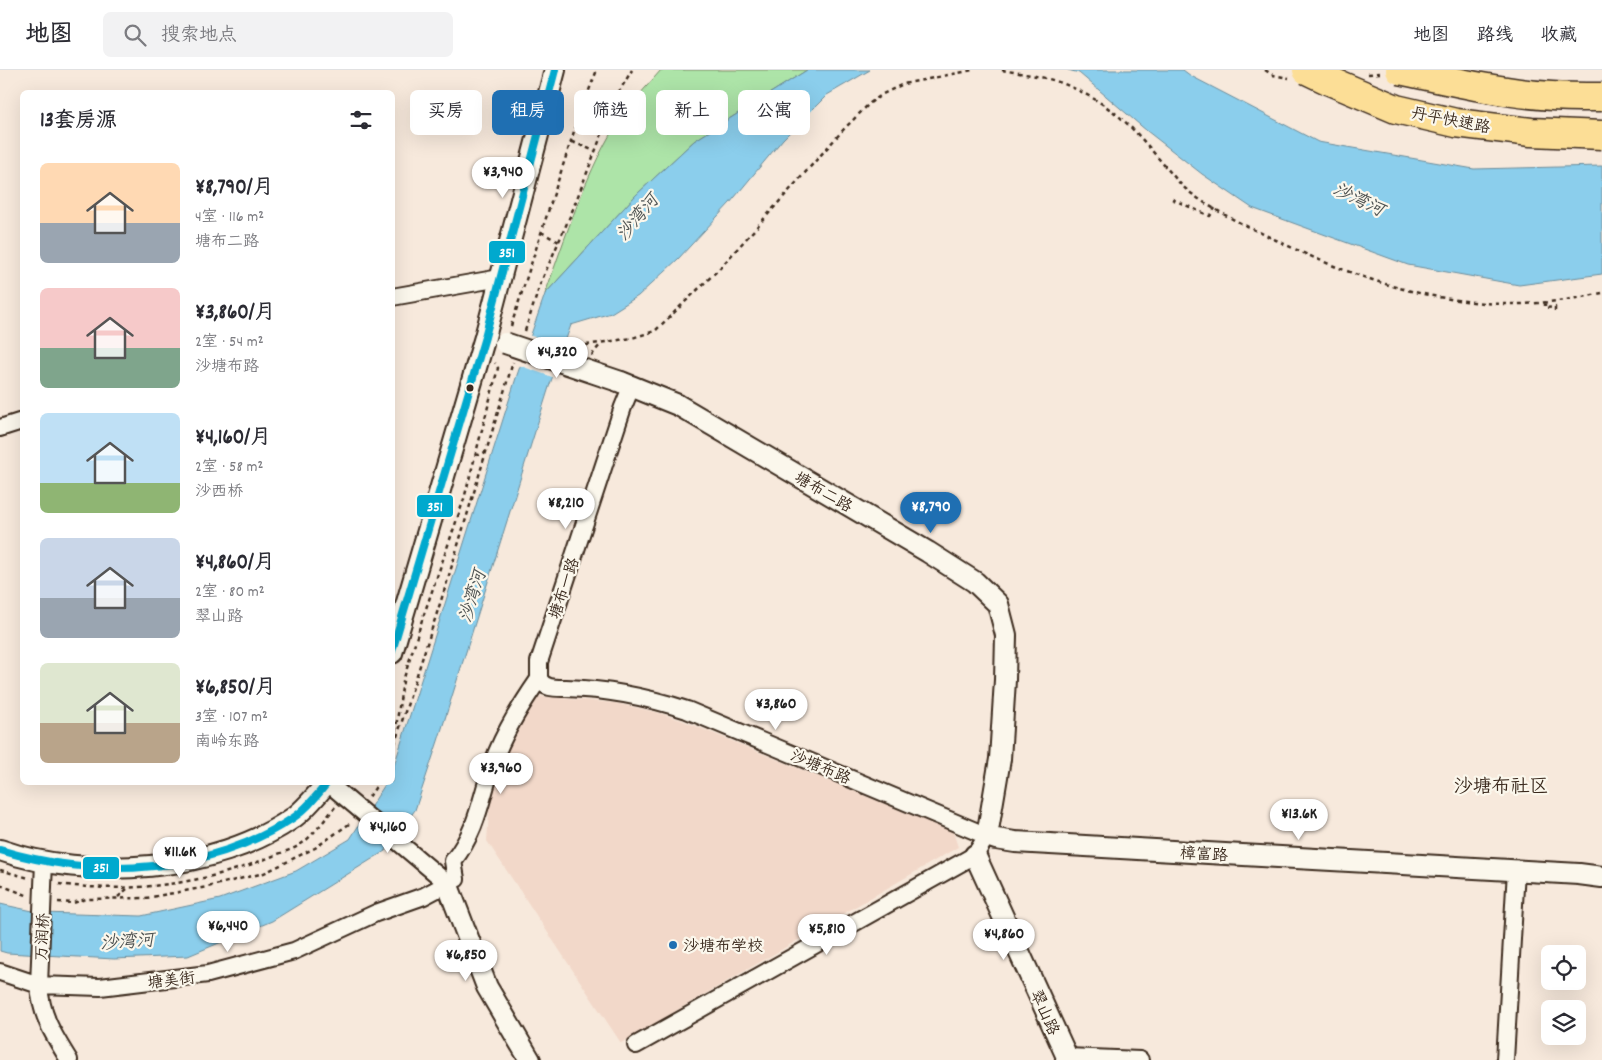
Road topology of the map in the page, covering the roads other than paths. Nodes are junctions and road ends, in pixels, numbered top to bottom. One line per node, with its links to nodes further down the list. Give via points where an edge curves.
1 (555, 70): 8 (street)
2 (1307, 70): 7 (highway, 丹平快速路, bridge, via 1396,109 1456,123 1531,132)
3 (1400, 70): 5 (highway, bridge)
4 (1420, 70): 5 (highway, bridge)
5 (1463, 84): 6 (highway, bridge, via 1552,96)
6 (1602, 97)
7 (1602, 135)
8 (500, 278): 9 (street); 10 (street)
9 (395, 296)
10 (500, 345): 11 (street, 塘布二路, bridge); 14 (street)
11 (626, 384): 15 (street, 塘布一路, via 623,407 542,652); 18 (street, 塘布二路, via 678,405 928,552 975,582 998,604 1006,636 1005,680 1000,759)
12 (20, 422): 13 (street)
13 (0, 428)
14 (395, 644)
15 (539, 679): 18 (street, 沙塘布路, via 549,687 612,691 687,710); 24 (street, via 497,753 480,812 452,861 456,879)
16 (326, 785): 21 (street, via 295,816 273,830 220,852 130,867)
17 (330, 785): 24 (street)
18 (987, 836): 20 (street); 22 (street, 樟富路, via 1015,842)
19 (0, 850): 21 (street)
20 (976, 855): 27 (street); 28 (street, 翠山路)
21 (44, 862): 26 (street, 万润桥)
22 (1516, 870): 23 (street, 樟富路); 32 (street)
23 (1602, 877)
24 (447, 883): 26 (street, 塘美街, via 424,896 376,913 294,951 208,974 100,987); 30 (street, via 487,987)
25 (0, 972): 26 (street, 塘美街)
26 (39, 979): 29 (street, 万润桥, via 45,1019)
27 (636, 1045)
28 (1067, 1058): 31 (street)
29 (69, 1060)
30 (530, 1060)
31 (1140, 1060)
32 (1505, 1060)

